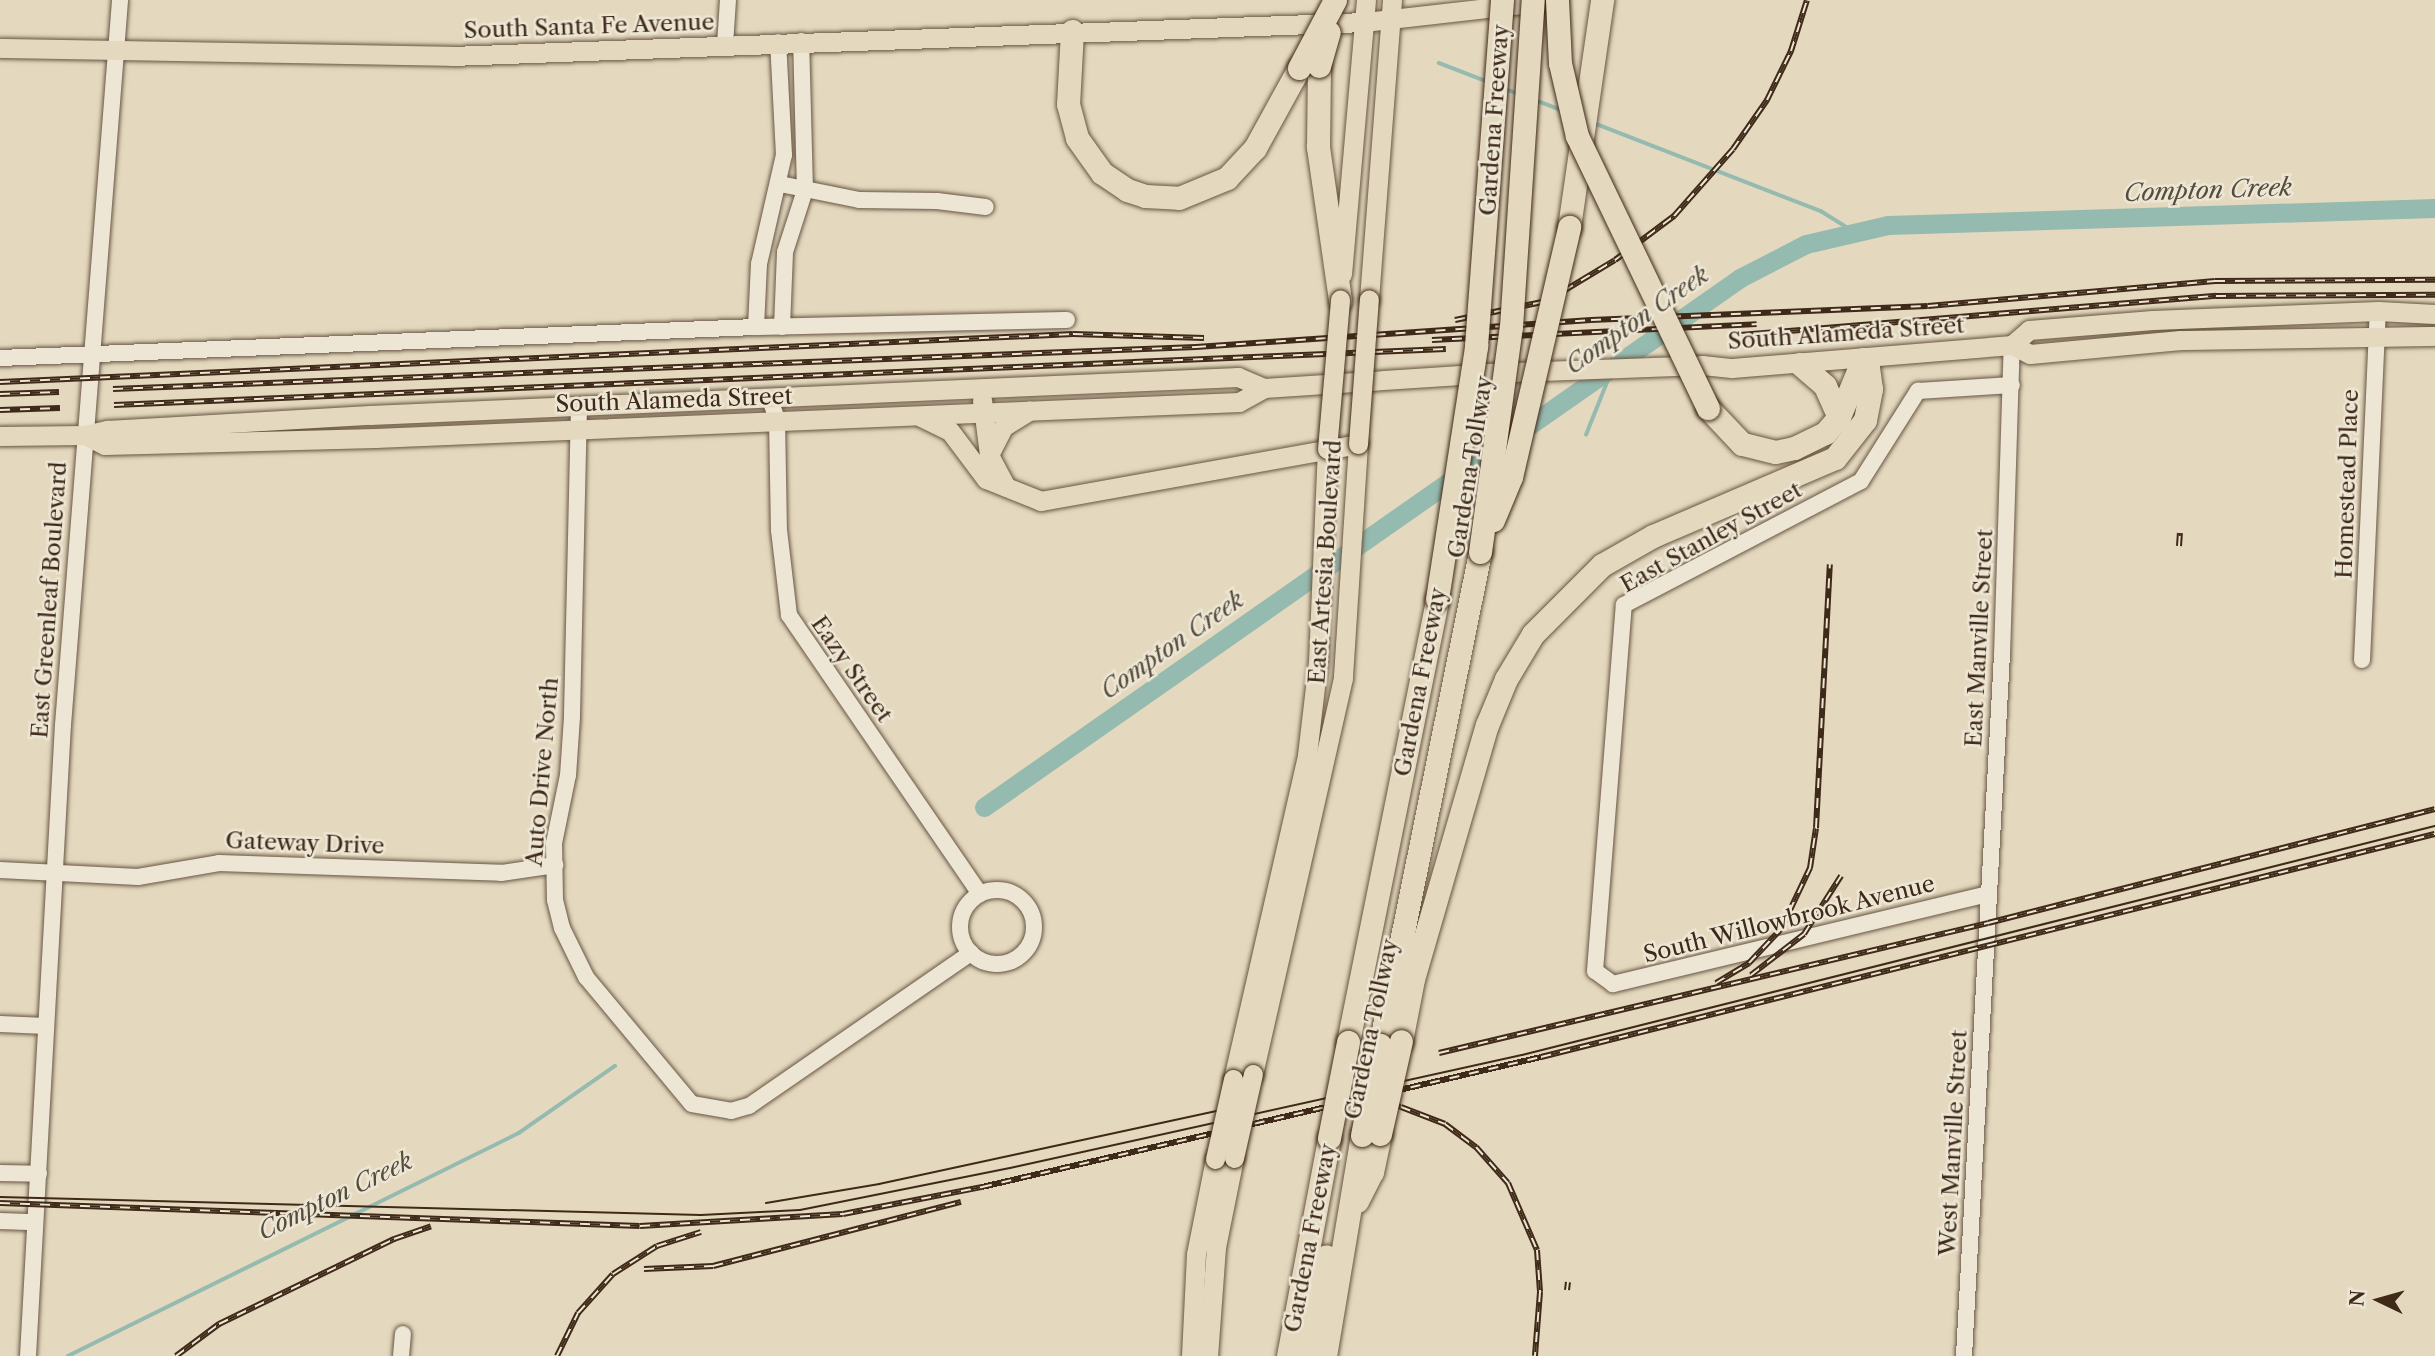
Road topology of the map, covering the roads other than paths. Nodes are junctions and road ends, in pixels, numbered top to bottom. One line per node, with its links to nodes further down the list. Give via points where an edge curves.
1 (120, 0): 19 (street, East Greenleaf Boulevard)
2 (728, 0): 17 (street)
3 (1335, 0): 20 (highway, bridge)
4 (1341, 0): 20 (highway, bridge)
5 (1366, 0): 13 (main road, East Artesia Boulevard)
6 (1392, 0): 12 (main road, East Artesia Boulevard)
7 (1502, 0): 55 (highway, Gardena Freeway, bridge, via 1476,346)
8 (1513, 0): 55 (highway, Gardena Tollway, via 1498,251 1484,381)
9 (1533, 0): 54 (highway, Gardena Freeway, bridge, via 1511,327)
10 (1556, 0): 12 (main road, South Santa Fe Avenue); 45 (highway, bridge, via 1561,71 1577,136 1708,408 1742,444 1775,452 1810,443)
11 (1602, 0): 54 (highway, bridge, via 1592,95 1569,227 1511,477)
12 (1391, 20): 13 (main road, South Santa Fe Avenue); 50 (main road, East Artesia Boulevard, bridge)
13 (1364, 22): 14 (main road, South Santa Fe Avenue); 24 (main road, East Artesia Boulevard)
14 (1072, 31): 15 (main road, South Santa Fe Avenue); 20 (highway, via 1068,104 1077,138 1102,173 1145,196 1179,198 1227,178 1255,148)
15 (801, 41): 16 (main road, South Santa Fe Avenue); 22 (street)
16 (778, 42): 17 (main road, South Santa Fe Avenue); 21 (street, via 784,155)
17 (725, 45): 19 (main road, South Santa Fe Avenue, via 451,56)
18 (0, 48): 19 (main road, South Santa Fe Avenue)
19 (116, 50): 33 (street, East Greenleaf Boulevard)
20 (1309, 67): 24 (highway)
21 (780, 184): 22 (street); 28 (street, via 759,264)
22 (804, 190): 23 (street, via 859,200); 29 (street, via 785,252)
23 (986, 207)
24 (1340, 300): 51 (main road, East Artesia Boulevard, bridge)
25 (2378, 310): 26 (main road, South Alameda Street); 30 (street, Homestead Place); 32 (main road, South Alameda Street, via 2029,330)
26 (2435, 314)
27 (1067, 320): 29 (street)
28 (756, 327): 29 (street); 33 (street)
29 (782, 327)
30 (2377, 335): 31 (main road, South Alameda Street); 32 (main road, South Alameda Street, via 2180,340 2030,354); 56 (street, Homestead Place)
31 (2435, 336)
32 (2011, 345): 35 (main road, South Alameda Street); 37 (street, East Manville Street)
33 (91, 355): 34 (street); 48 (street, East Greenleaf Boulevard)
34 (0, 358)
35 (1863, 359): 36 (main road, South Alameda Street); 45 (highway); 69 (highway, via 1868,367 1870,405 1857,434 1835,458 1653,536 1602,565 1533,634 1487,725 1413,979)
36 (1800, 364): 38 (main road, South Alameda Street, bridge, via 1487,373); 45 (highway, via 1825,386)
37 (2012, 386): 63 (street, East Manville Street); 66 (street, East Stanley Street, via 1919,391 1861,481 1624,605 1592,957)
38 (1264, 388): 39 (main road, South Alameda Street, via 1238,377); 42 (main road, South Alameda Street, via 1239,402)
39 (982, 389): 40 (main road, South Alameda Street); 43 (main road)
40 (769, 397): 41 (main road, South Alameda Street); 46 (street, Eazy Street)
41 (579, 406): 47 (street, Auto Drive North); 48 (main road, South Alameda Street, via 192,424)
42 (1033, 410): 43 (main road, South Alameda Street); 52 (main road, via 1003,427)
43 (983, 412): 44 (main road, South Alameda Street); 52 (main road)
44 (914, 414): 46 (main road, South Alameda Street); 53 (main road, via 950,431 975,468)
45 (1839, 417)
46 (776, 419): 47 (main road, South Alameda Street); 62 (street, Eazy Street, via 779,530 789,615)
47 (578, 428): 48 (main road, South Alameda Street, via 204,444 105,445); 59 (street, Auto Drive North, via 572,717 568,775 554,843)
48 (85, 435): 49 (main road, South Alameda Street); 61 (street, East Greenleaf Boulevard)
49 (0, 436)
50 (1358, 444): 51 (main road); 58 (main road, East Artesia Boulevard, via 1347,641)
51 (1319, 450): 53 (main road, via 1057,501 1028,498); 58 (main road, East Artesia Boulevard, via 1318,662)
52 (989, 455): 53 (main road)
53 (1006, 488)
54 (1478, 563): 57 (highway, Gardena Freeway)
55 (1444, 594): 69 (highway, Gardena Freeway, via 1364,965)
56 (2362, 660)
57 (1448, 707): 69 (highway, Gardena Tollway, via 1433,726)
58 (1310, 790): 71 (main road, East Artesia Boulevard, bridge)
59 (555, 865): 61 (street, Gateway Drive, via 501,873 219,863 153,876); 65 (street, Auto Drive North, via 555,900 576,961 692,1104 707,1111 749,1106)
60 (0, 870): 61 (street, Gateway Drive)
61 (54, 872): 68 (street, East Greenleaf Boulevard)
62 (980, 894): 65 (street, via 961,921); 65 (street, via 1001,890 1021,898 1033,919 1033,934 1026,949 1007,962 992,963)
63 (1988, 894): 64 (street, East Manville Street); 66 (street, South Willowbrook Avenue, via 1627,981)
64 (1988, 932): 84 (street, West Manville Street)
65 (971, 953)
66 (1602, 980)
67 (0, 1024): 68 (street)
68 (47, 1026): 73 (street, East Greenleaf Boulevard)
69 (1374, 1044): 70 (highway, Gardena Freeway, bridge); 70 (highway, bridge)
70 (1355, 1136): 81 (highway, Gardena Freeway); 82 (highway, Gardena Tollway); 83 (highway, Gardena Freeway, via 1372,1172 1345,1222)
71 (1225, 1159): 79 (main road, via 1196,1254); 80 (main road)
72 (0, 1173): 73 (street)
73 (39, 1174): 75 (street, East Greenleaf Boulevard)
74 (0, 1221): 75 (street)
75 (35, 1222): 77 (street, East Greenleaf Boulevard)
76 (402, 1334): 78 (street)
77 (28, 1356)
78 (401, 1356)
79 (1191, 1356)
80 (1208, 1356)
81 (1287, 1356)
82 (1309, 1356)
83 (1325, 1356)
84 (1964, 1356)

